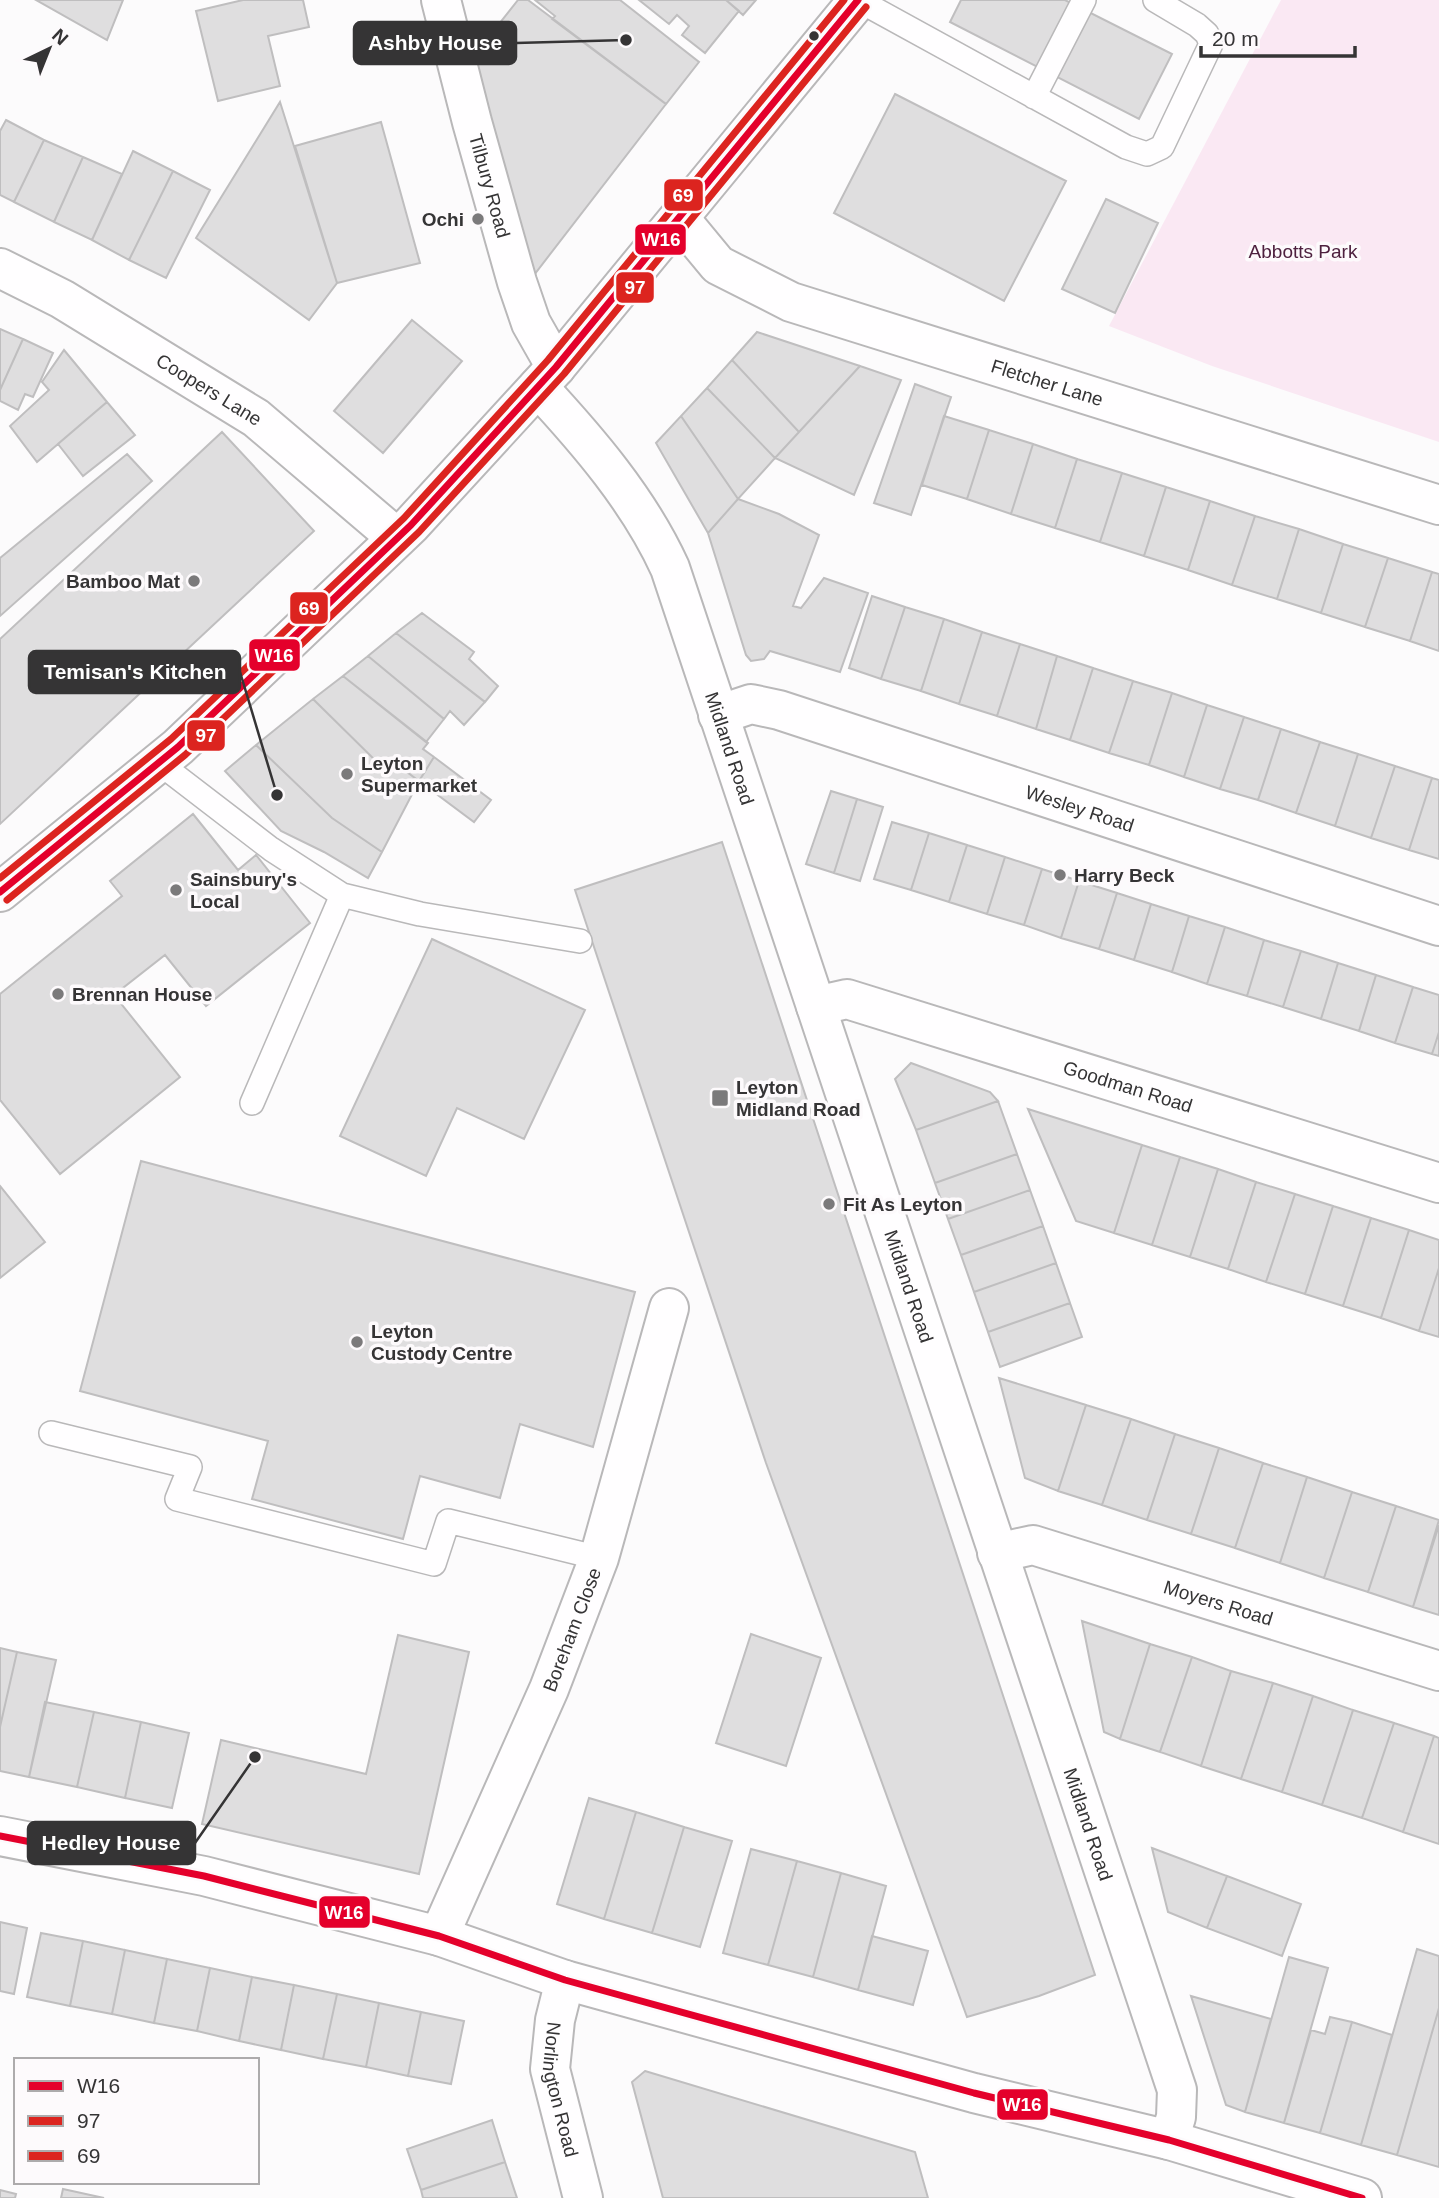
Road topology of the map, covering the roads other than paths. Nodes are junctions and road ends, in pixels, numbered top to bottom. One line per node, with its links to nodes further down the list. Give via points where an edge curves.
1 (441, 0): 8 (street, Tilbury Road)
2 (858, 0): 5 (lane); 6 (street)
3 (1084, 0): 5 (lane)
4 (1155, 0): 5 (lane, via 1197,25 1211,44 1162,147 1147,154 1126,147)
5 (1034, 97)
6 (680, 219): 8 (street); 9 (street, Fletcher Lane, via 718,265 791,302)
7 (0, 268): 10 (street, Coopers Lane, via 62,299 256,418)
8 (547, 377): 10 (street); 11 (street, Midland Road, via 562,413 655,536 670,568)
9 (1439, 505)
10 (397, 538): 12 (street)
11 (718, 715): 15 (street, Wesley Road, via 751,704 779,710); 17 (street, Midland Road)
12 (159, 763): 13 (street); 14 (lane, via 271,849)
13 (0, 892)
14 (342, 895): 16 (lane, via 420,914); 18 (lane)
15 (1439, 926)
16 (580, 941)
17 (816, 1006): 19 (street, Goodman Road, via 847,999); 22 (street, Midland Road)
18 (252, 1103)
19 (1439, 1184)
20 (669, 1308): 23 (street, Boreham Close)
21 (51, 1433): 23 (lane, via 190,1467 177,1499 434,1564 448,1521)
22 (998, 1553): 24 (street, Moyers Road, via 1032,1545); 28 (street, Midland Road, via 1177,2090)
23 (599, 1558): 26 (street, Boreham Close, via 548,1689)
24 (1439, 1671)
25 (0, 1836): 26 (street, via 204,1876)
26 (439, 1936): 27 (street)
27 (565, 1980): 28 (street, via 974,2093); 29 (street, Norlington Road, via 550,2069)
28 (1169, 2140): 30 (street)
29 (583, 2198)
30 (1362, 2198)

